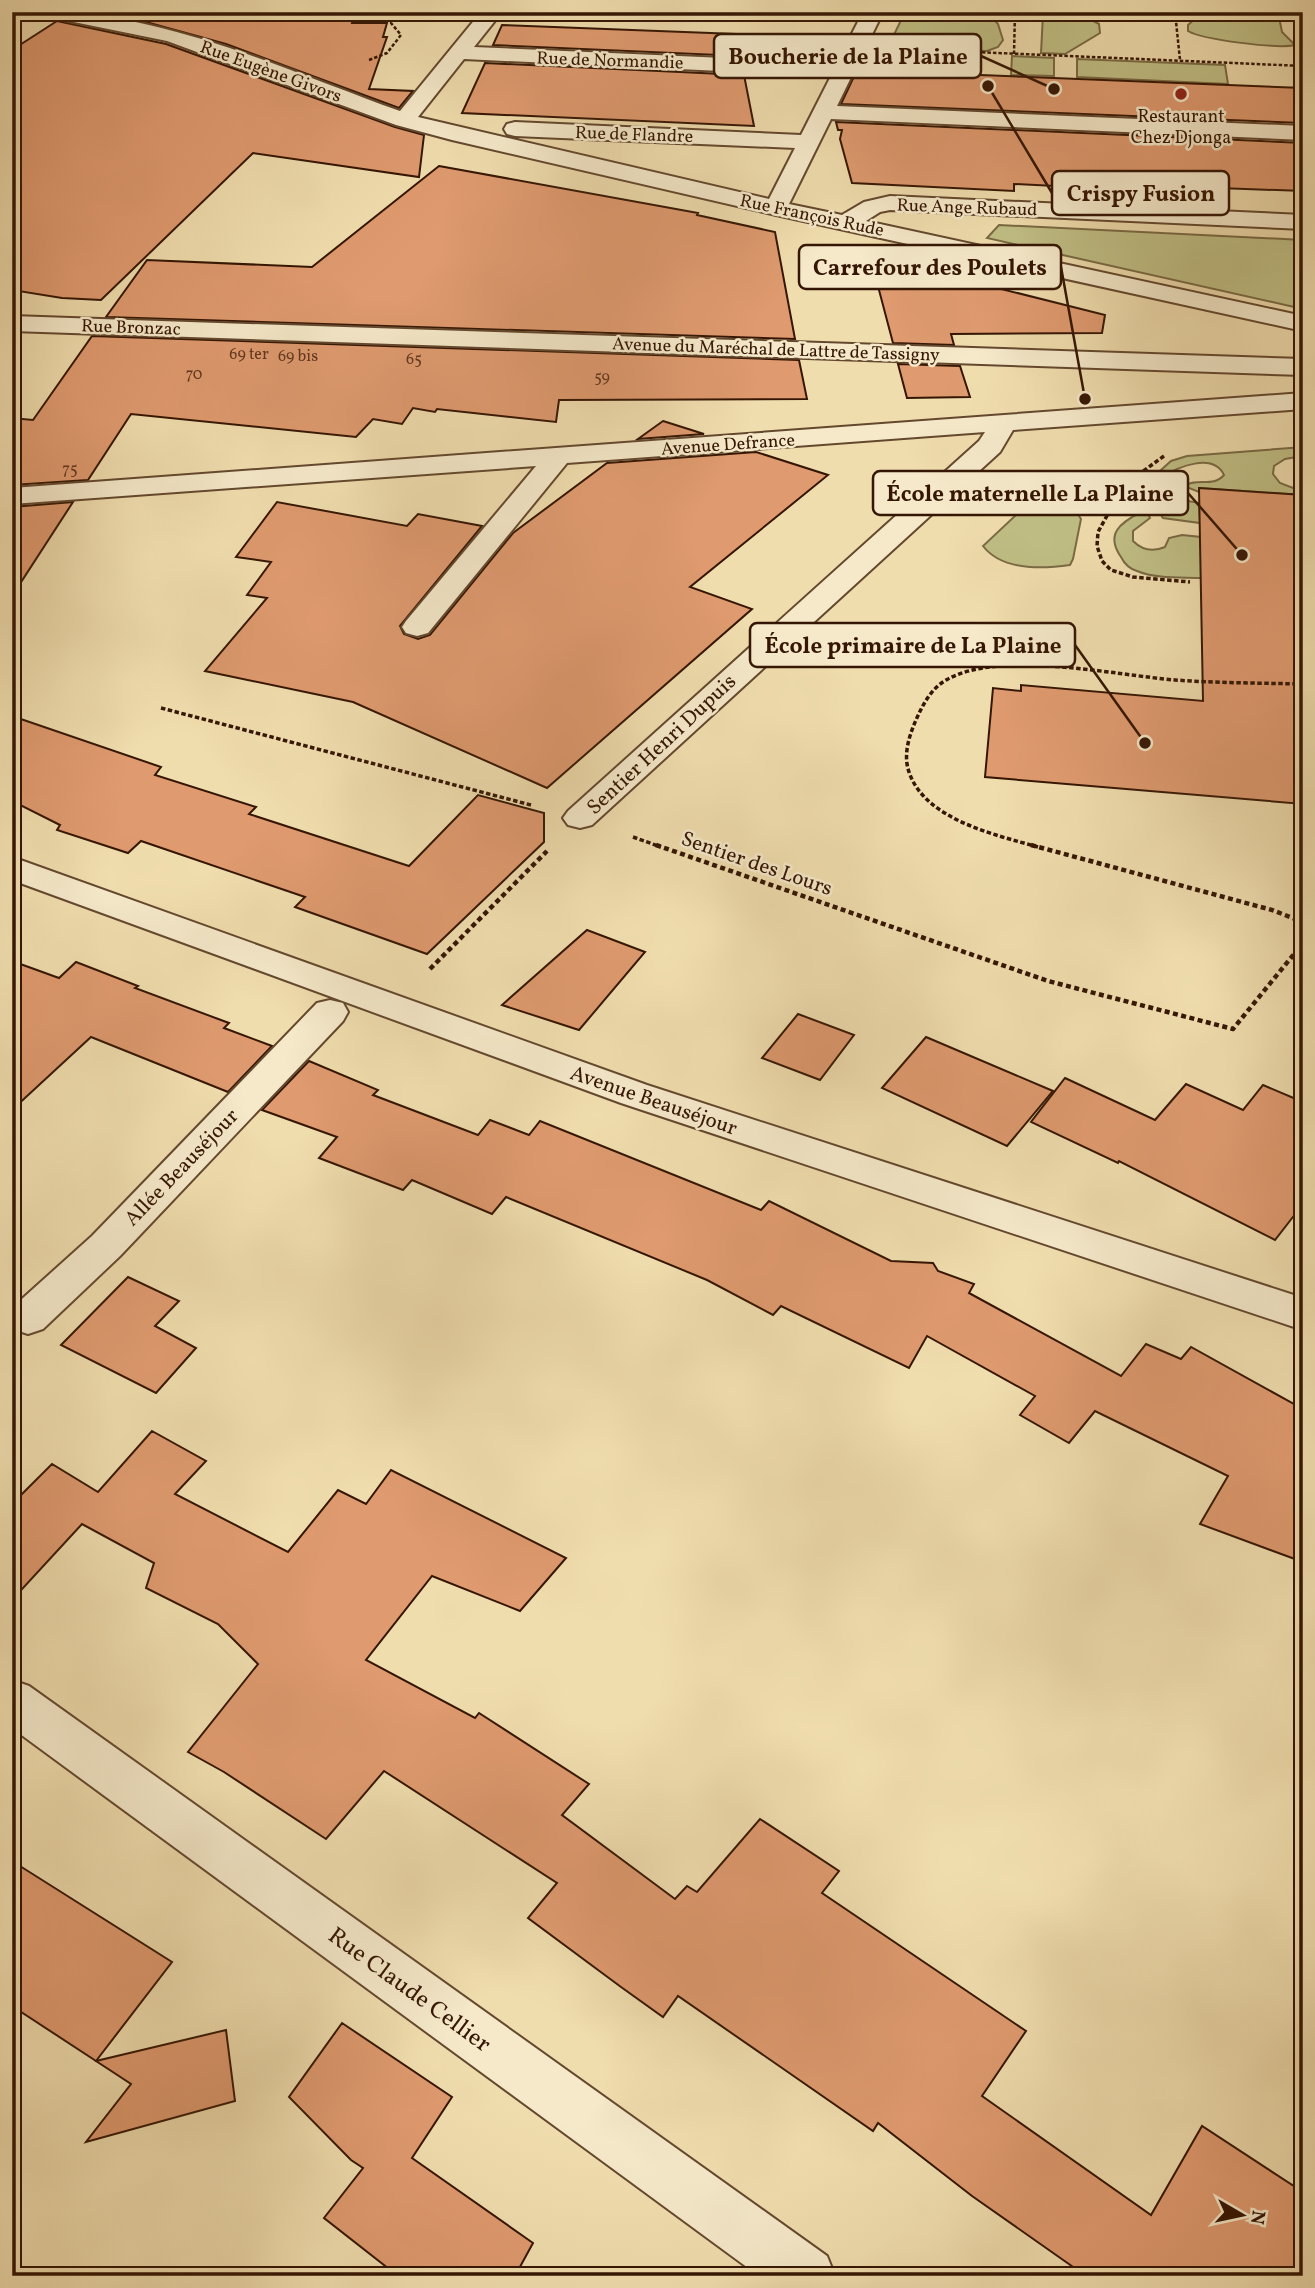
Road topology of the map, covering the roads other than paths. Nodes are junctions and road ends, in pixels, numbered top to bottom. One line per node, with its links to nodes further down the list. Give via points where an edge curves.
1 (54, 12): 7 (street, Rue Eugène Givors, via 173,36)
2 (492, 12): 4 (street)
3 (873, 12): 5 (street)
4 (459, 53): 5 (street, Rue de Normandie); 7 (street)
5 (844, 70): 6 (street)
6 (823, 112): 8 (street); 10 (street)
7 (404, 120): 9 (street, Rue François Rude)
8 (1303, 133)
9 (460, 135): 10 (street, Rue de Flandre, via 506,129); 11 (street, Rue François Rude)
10 (809, 142): 11 (street)
11 (776, 208): 13 (street, Rue François Rude)
12 (1303, 222): 13 (street, Rue Ange Rubaud, via 890,203 872,207)
13 (846, 223): 15 (street, Rue François Rude)
14 (12, 323): 16 (street, Rue Bronzac)
15 (1303, 324)
16 (249, 331): 17 (street, Avenue du Maréchal de Lattre de Tassigny)
17 (1303, 367)
18 (1303, 401): 19 (street, Avenue Defrance)
19 (1004, 422): 20 (street, Avenue Defrance); 23 (street, Sentier Henri Dupuis, via 990,446)
20 (558, 457): 21 (street, Avenue Defrance); 22 (street)
21 (12, 496)
22 (417, 627)
23 (580, 818)
24 (12, 868): 26 (street, Avenue Beauséjour, via 634,1094)
25 (330, 1012): 27 (street, Allée Beauséjour, via 106,1246)
26 (1303, 1314)
27 (28, 1318)
28 (12, 1701): 29 (street, Rue Claude Cellier)
29 (807, 2276)

